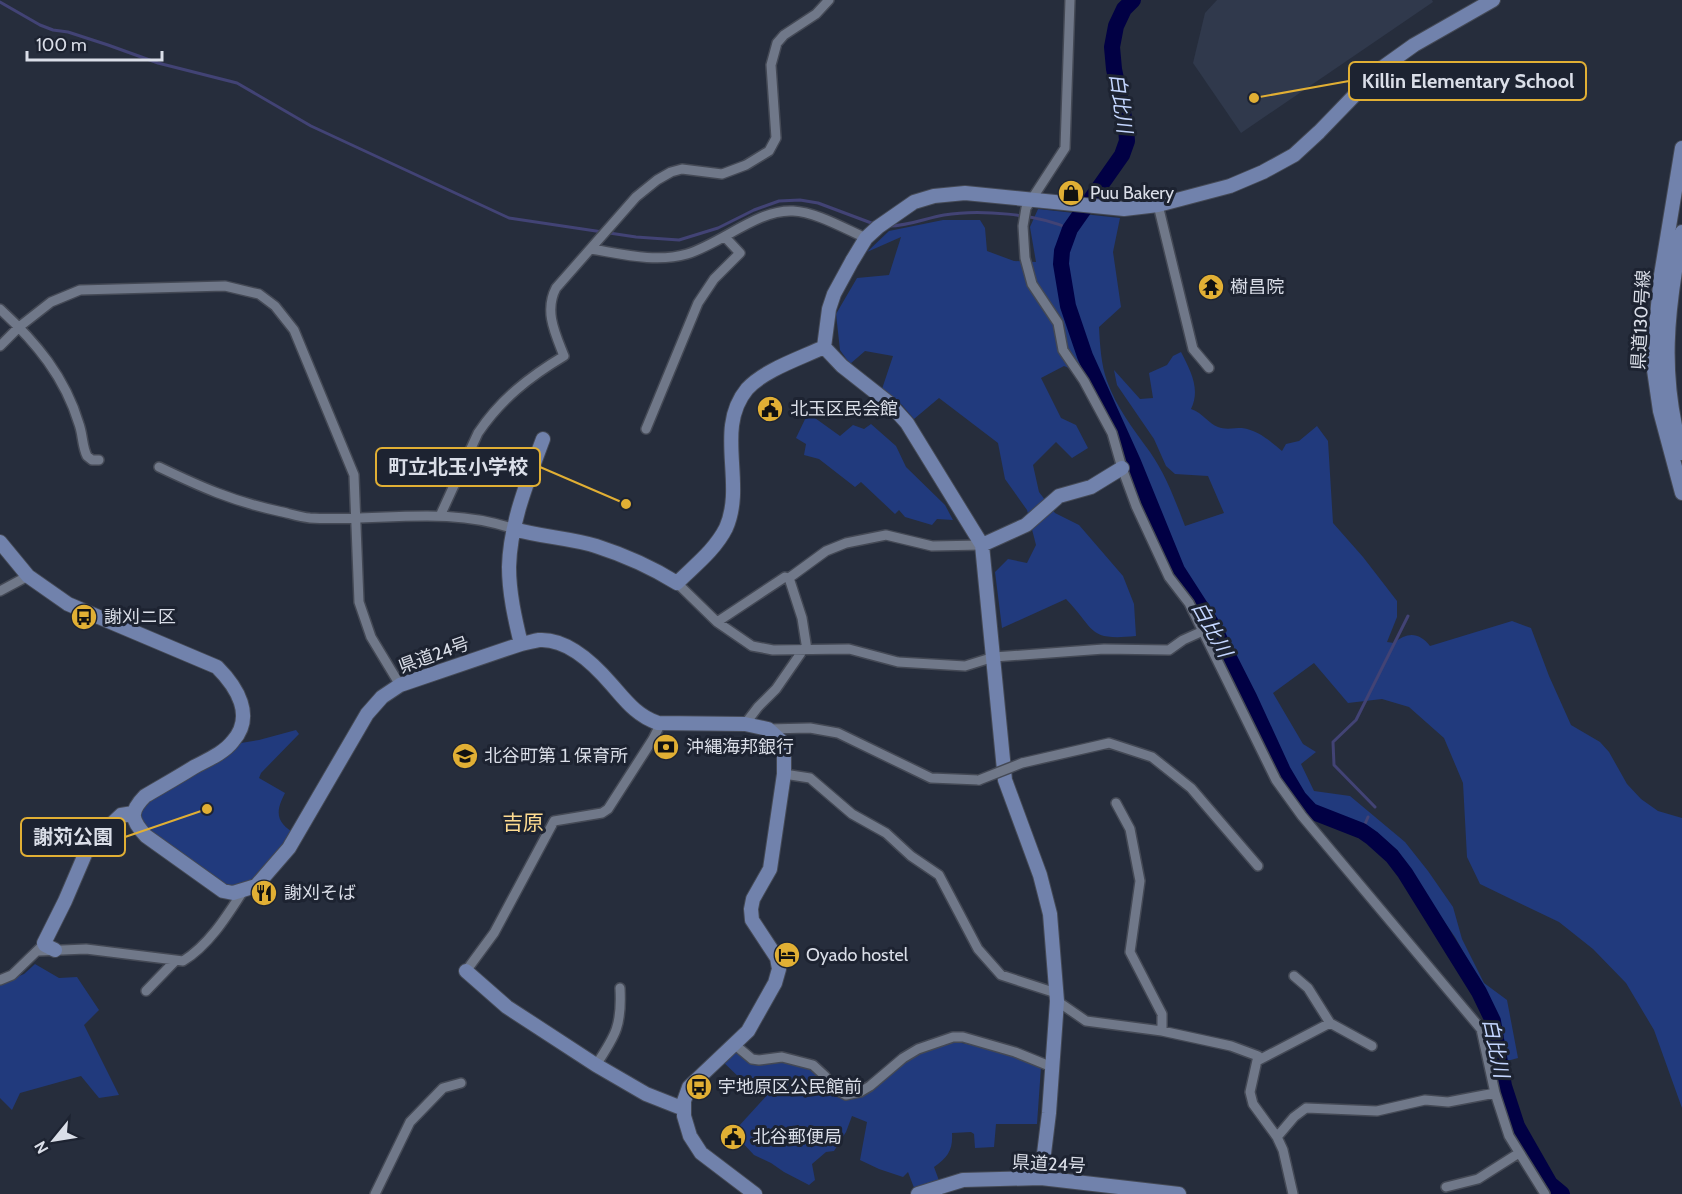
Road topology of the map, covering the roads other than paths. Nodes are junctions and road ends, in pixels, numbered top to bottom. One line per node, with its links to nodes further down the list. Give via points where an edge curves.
1 (829, 0): 10 (street, via 777,43 771,65 776,138 769,151 722,174 681,169 671,172 636,197)
2 (1070, 0): 5 (street, via 1065,148)
3 (1493, 0): 6 (street, via 1379,70 1293,155 1230,186)
4 (1682, 148): 22 (street, 県道130号線, via 1661,275 1654,354 1660,411)
5 (1028, 204): 6 (street, via 1073,203 1124,209); 8 (street, via 965,193 924,198 900,210); 21 (street, via 1023,226 1032,284 1058,323 1063,350 1112,433)
6 (1158, 205): 15 (street, via 1193,349)
7 (1682, 232): 18 (street, 県道130号線, via 1668,316 1667,354 1671,409)
8 (868, 236): 9 (street, via 787,211 766,216); 14 (street, via 834,294)
9 (725, 237): 10 (street, via 673,257 640,257); 16 (street, via 740,253 714,279 698,303)
10 (591, 249): 23 (street, via 550,299 551,319 564,356 533,374 486,421)
11 (0, 309): 12 (street)
12 (20, 327): 13 (street); 19 (street, via 58,375 79,424 87,456); 24 (street, via 51,302 80,290 225,286 259,294 285,318 308,361 354,475)
13 (0, 346)
14 (824, 347): 27 (street, via 907,423); 30 (street, via 756,381 739,401 731,424 733,485 727,526 706,556)
15 (1209, 368)
16 (646, 429)
17 (543, 439): 25 (street)
18 (1682, 453)
19 (99, 459)
20 (159, 467): 24 (street, via 243,504 308,518)
21 (1122, 468): 27 (street, via 1091,487 1059,496 1026,525); 33 (street, via 1169,577 1189,603)
22 (1682, 493)
23 (440, 516): 24 (street); 25 (street)
24 (357, 517): 37 (street, via 359,602 371,637)
25 (514, 529): 30 (street, via 596,546 658,571); 34 (street, via 509,568)
26 (0, 542): 28 (street)
27 (982, 545): 29 (street, via 932,546 886,535 826,551); 36 (street)
28 (28, 576): 31 (street); 43 (street, via 68,604 217,667 240,698 241,728 233,741 146,796)
29 (789, 578): 32 (street); 35 (street, via 802,618)
30 (677, 583): 32 (street)
31 (0, 591)
32 (717, 622): 35 (street, via 752,646)
33 (1203, 631): 36 (street, via 1169,650 1104,649); 62 (street, via 1276,780 1481,1029)
34 (521, 644): 37 (street, 県道24号); 38 (street, 県道24号, via 539,640 566,646 592,664 635,711)
35 (805, 650): 36 (street, via 849,649 898,662 965,666); 39 (street)
36 (994, 657): 53 (street, via 1005,780 1047,904)
37 (400, 685): 45 (street, 県道24号, via 367,714 289,848 256,886)
38 (661, 723): 39 (street, 県道24号); 48 (street, via 608,809 554,821 494,933)
39 (745, 724): 40 (street, 県道24号)
40 (768, 729): 41 (street, via 784,750); 44 (street, bridge, via 810,728 838,733 931,778 979,780 1022,764 1109,743 1152,757 1191,788)
41 (784, 774): 53 (street, via 810,778 852,814 886,833 939,875 978,949 1001,975); 56 (street, via 770,869 751,909 753,920 777,957 779,969 776,983 748,1031)
42 (1116, 803): 55 (street, via 1130,829 1140,881 1130,952 1162,1014)
43 (133, 813): 45 (street, via 136,825 146,836 223,891); 46 (street, via 121,815 89,845)
44 (1258, 866)
45 (243, 891): 47 (street, via 194,955)
46 (46, 948): 47 (street, via 86,949); 50 (street)
47 (175, 961): 52 (street)
48 (466, 971): 59 (street, via 507,1007)
49 (1294, 976): 54 (street, via 1308,988)
50 (0, 980)
51 (620, 988): 59 (street, via 620,1025)
52 (146, 991)
53 (1056, 997): 55 (street, via 1086,1021); 60 (street)
54 (1330, 1023): 57 (street); 58 (street)
55 (1162, 1031): 58 (street, via 1231,1046 1258,1056)
56 (734, 1044): 60 (street, via 752,1059 782,1057 813,1065 836,1091 846,1095 870,1086 918,1049 952,1037 1008,1050); 63 (street, via 689,1087)
57 (1372, 1046)
58 (1257, 1061): 64 (street, via 1251,1098)
59 (596, 1065): 63 (street, via 646,1095)
60 (1052, 1067): 66 (street)
61 (460, 1083): 68 (street, via 442,1088 410,1122)
62 (1495, 1093): 64 (street, via 1448,1102 1425,1100 1377,1111 1306,1108); 65 (street)
63 (684, 1109): 69 (street, via 690,1136 701,1153)
64 (1277, 1137): 72 (street)
65 (1519, 1154): 67 (street, via 1478,1179); 73 (street)
66 (1041, 1178): 70 (street, 県道24号, via 963,1180); 71 (street, 県道24号)
67 (1446, 1187)
68 (375, 1194)
69 (754, 1194)
70 (918, 1194)
71 (1179, 1194)
72 (1293, 1194)
73 (1545, 1194)

